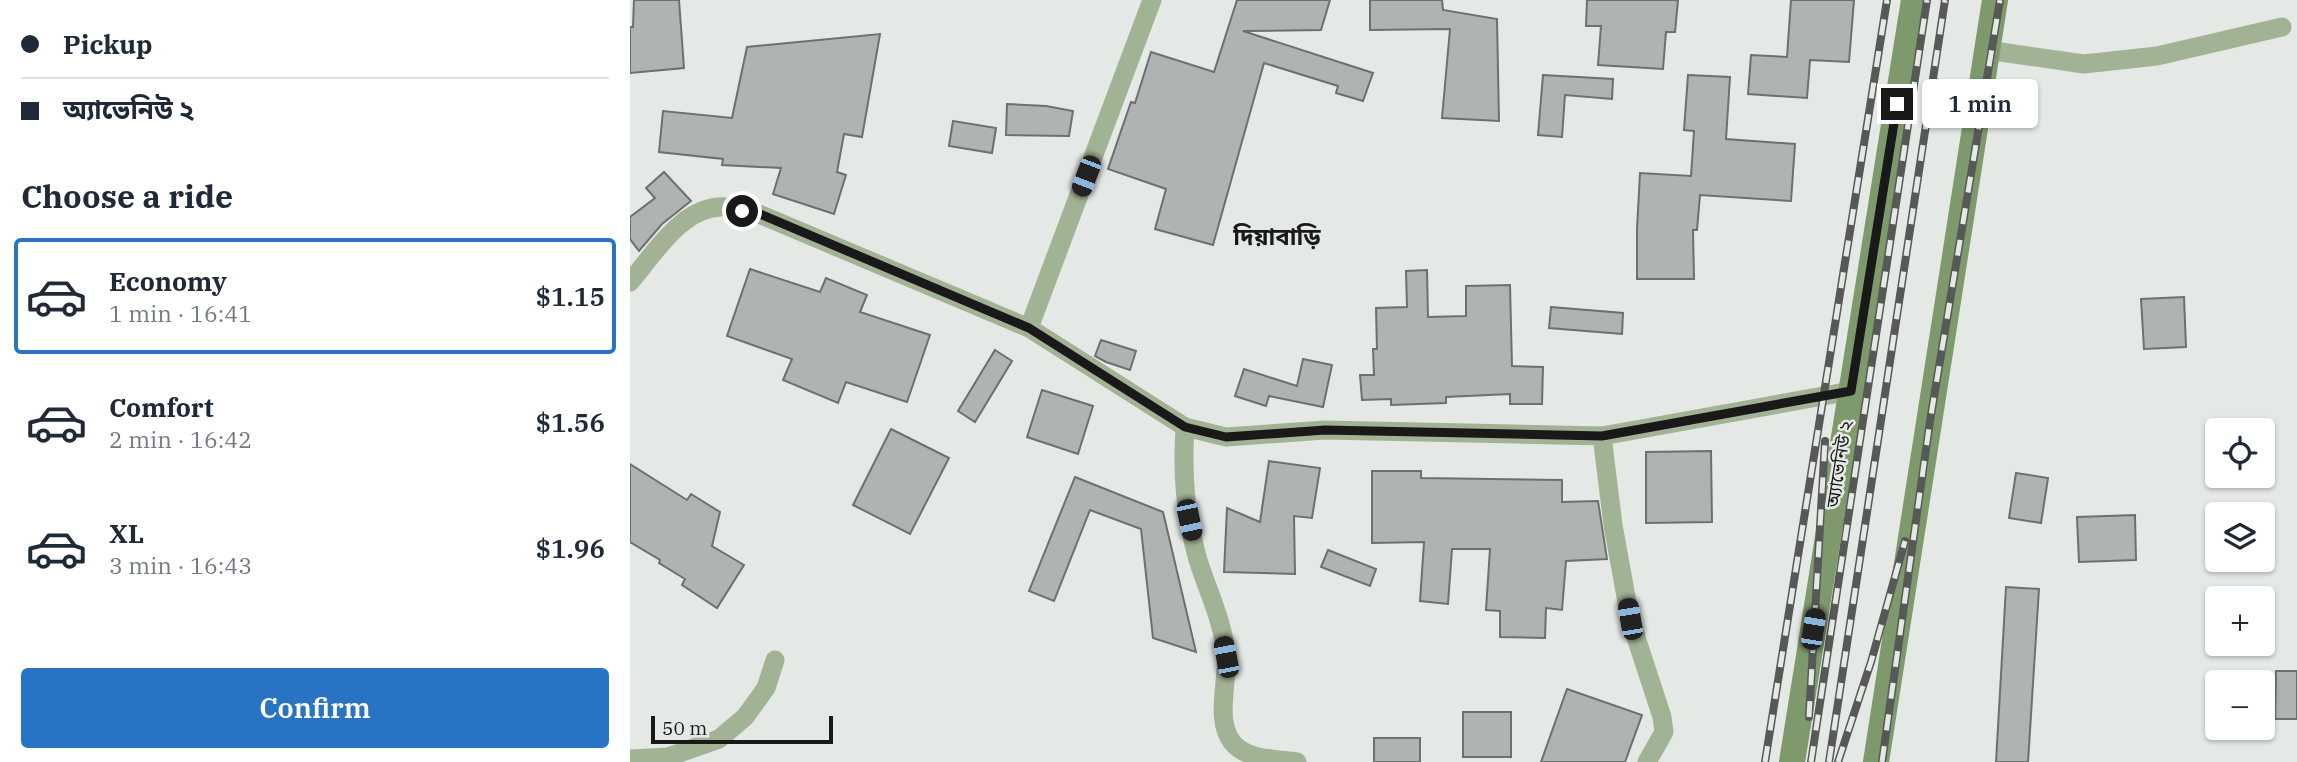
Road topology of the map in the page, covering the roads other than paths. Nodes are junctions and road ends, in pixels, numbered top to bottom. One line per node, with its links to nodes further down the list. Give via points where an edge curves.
1 (1152, 0): 7 (street)
2 (1914, 0): 8 (main road, অ্যাভেনিউ ২)
3 (1994, 0): 5 (main road)
4 (2282, 27): 5 (street, via 2157,56 2084,64)
5 (1987, 50): 16 (main road)
6 (630, 282): 7 (street, via 677,226 700,211 725,207 760,214)
7 (1029, 328): 9 (street)
8 (1851, 391): 10 (street); 15 (main road, অ্যাভেনিউ ২)
9 (1185, 427): 10 (street, via 1226,437 1325,430); 13 (street, via 1185,500 1226,657 1223,724 1232,743 1253,756)
10 (1602, 436): 14 (street, via 1630,619 1662,717 1664,732)
11 (775, 660): 12 (street, via 766,688 746,717 719,739 667,757)
12 (630, 759)
13 (1297, 762)
14 (1647, 762)
15 (1792, 762)
16 (1876, 762)

